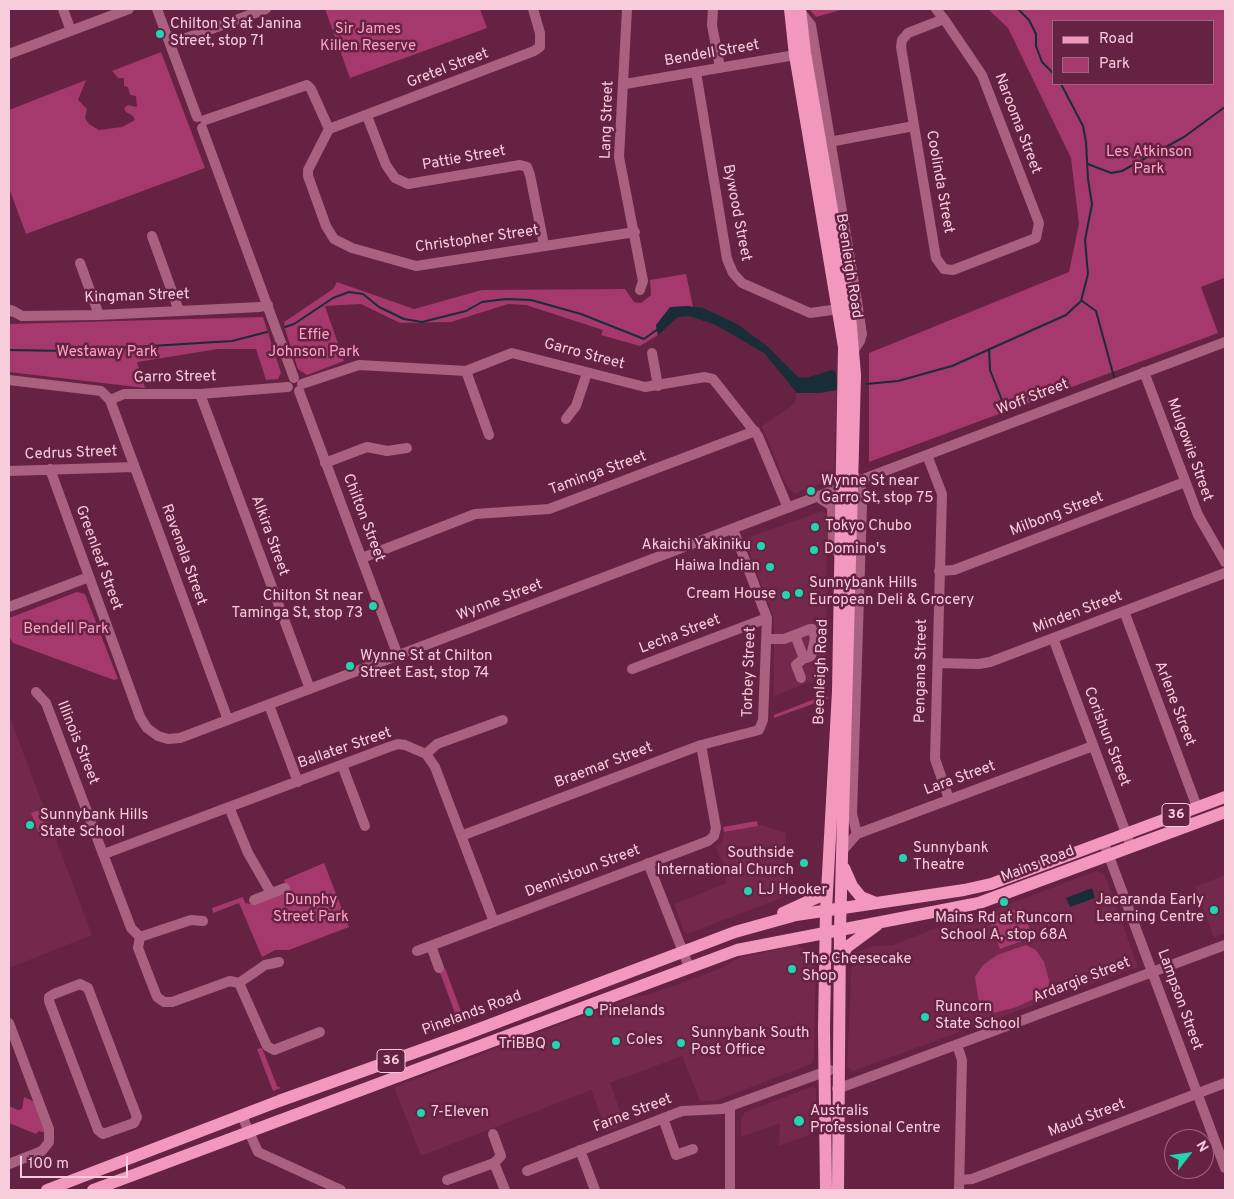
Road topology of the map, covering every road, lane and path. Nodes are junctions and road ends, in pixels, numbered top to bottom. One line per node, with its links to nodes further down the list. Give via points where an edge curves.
1 (63, 9): 11 (street)
2 (129, 9): 11 (street)
3 (157, 9): 12 (street, Chilton Street)
4 (266, 9): 12 (street)
5 (533, 9): 18 (street, Gretel Street, via 540,33 540,47)
6 (627, 9): 17 (street, Lang Street)
7 (713, 9): 15 (street, via 712,24)
8 (936, 9): 10 (street, Narooma Street)
9 (797, 10): 14 (main road, Beenleigh Road); 22 (street, Beenleigh Road, via 812,25)
10 (944, 20): 20 (street, Coolinda Street, via 908,33 902,40); 23 (street, Narooma Street, via 982,75 1039,223)
11 (71, 31): 13 (street)
12 (170, 44): 19 (street, Chilton Street)
13 (9, 54)
14 (800, 54): 15 (street, Bendell Street); 22 (main road, Beenleigh Road)
15 (720, 68): 16 (street, Bendell Street)
16 (696, 72): 17 (street, Bendell Street); 31 (street, Bywood Street, via 727,259 733,273 742,282 810,313)
17 (624, 84): 24 (street, Lang Street, via 619,157)
18 (367, 116): 21 (street, Gretel Street); 26 (street, Pattie Street, via 386,165 396,178 408,184 520,165 527,167)
19 (201, 122): 21 (street, via 307,85); 29 (street, Chilton Street)
20 (914, 126): 22 (street); 23 (street, Coolinda Street, via 936,258 944,270 953,270 1036,238)
21 (328, 129): 26 (street, Christopher Street, via 308,176 326,226 340,242 416,266)
22 (820, 143): 31 (main road, Beenleigh Road); 53 (main road, Beenleigh Road, via 854,350)
23 (1039, 231)
24 (635, 232): 26 (street, Christopher Street); 28 (street, Lang Street, via 643,281)
25 (152, 236): 32 (street)
26 (544, 245)
27 (80, 263): 33 (street)
28 (640, 290)
29 (268, 305): 32 (street, Kingman Street); 40 (street, Chilton Street)
30 (10, 309): 33 (street, Kingman Street, via 22,316)
31 (839, 309): 53 (main road, Beenleigh Road)
32 (179, 311): 33 (street, Kingman Street)
33 (99, 315)
34 (1225, 342): 38 (street, Woff Street)
35 (652, 353): 41 (street)
36 (466, 370): 37 (street, Garro Street, via 512,353); 40 (street, Garro Street, via 359,365); 46 (street)
37 (587, 372): 41 (street, Garro Street, via 645,387); 44 (street, via 576,406)
38 (1144, 372): 48 (street, Woff Street); 54 (street, Mulgowie Street)
39 (9, 380): 43 (street, via 101,391)
40 (296, 385): 42 (street, Garro Street); 49 (street, Chilton Street)
41 (658, 386): 45 (street, Garro Street, via 705,377 713,379)
42 (200, 394): 43 (street, Garro Street, via 124,394); 75 (street, Alkira Street)
43 (110, 400): 50 (street, Ravenala Street)
44 (566, 419)
45 (755, 430): 56 (street, Garro Street); 59 (street, Taminga Street, via 549,509 475,514)
46 (489, 435)
47 (407, 448): 49 (street, via 387,451 367,447)
48 (927, 455): 53 (street, Woff Street); 61 (street, Pengana Street, via 942,494)
49 (325, 463): 59 (street, Chilton Street)
50 (134, 467): 51 (street, Cedrus Street); 78 (street, Ravenala Street)
51 (50, 469): 52 (street, Cedrus Street); 63 (street, Greenleaf Street)
52 (9, 471)
53 (851, 482): 55 (street, Wynne Street); 58 (main road, Beenleigh Road); 93 (street, Beenleigh Road, via 861,489 862,505 852,814); 98 (main road, Beenleigh Road)
54 (1185, 482): 60 (street, Mulgowie Street, via 1201,521); 61 (street, Milbong Street, via 954,570)
55 (818, 497): 56 (street, Wynne Street); 58 (street, via 832,506 833,545)
56 (788, 508): 57 (street, Wynne Street)
57 (733, 529): 66 (street, Torbey Street); 70 (street, Wynne Street)
58 (841, 557): 104 (main road, Beenleigh Road, via 838,691)
59 (362, 558): 70 (street, Chilton Street)
60 (1225, 562)
61 (939, 571): 72 (street, Pengana Street)
62 (1225, 573): 65 (street, Minden Street)
63 (89, 577): 64 (street); 81 (street, Greenleaf Street, via 140,717)
64 (9, 608)
65 (1124, 611): 68 (street, Minden Street); 90 (street, Arlene Street)
66 (767, 618): 69 (street, Torbey Street); 73 (street, Lecha Street)
67 (795, 635): 69 (street); 71 (street); 71 (street, via 810,629 814,631 814,653)
68 (1053, 638): 72 (street, Minden Street, via 979,664); 83 (street, Corishun Street)
69 (766, 639): 80 (street, Torbey Street, via 763,720)
70 (398, 656): 75 (street, Wynne Street)
71 (804, 658): 74 (street, via 796,665)
72 (938, 663): 88 (street, Pengana Street, via 935,759)
73 (632, 669)
74 (801, 678)
75 (310, 689): 77 (street, Wynne Street)
76 (36, 692): 99 (street, Illinois Street, via 46,703)
77 (269, 705): 78 (street, Wynne Street); 86 (street)
78 (228, 720): 81 (street, Wynne Street, via 180,738)
79 (503, 720): 84 (street, via 437,744)
80 (759, 730): 82 (street, Braemar Street)
81 (158, 736)
82 (701, 745): 95 (street, Braemar Street); 101 (street, Dennistoun Street, via 716,828 714,836)
83 (1093, 746): 88 (street, Lara Street); 94 (street, Corishun Street)
84 (426, 754): 85 (street, Ballater Street, via 398,744); 95 (street, via 435,767)
85 (342, 765): 86 (street, Ballater Street); 92 (street)
86 (298, 782): 89 (street, Ballater Street)
87 (1225, 797): 90 (main road, Mains Road / 36)
88 (949, 799): 93 (street, Lara Street)
89 (229, 807): 99 (street, Ballater Street); 105 (street, via 248,853)
90 (1197, 807): 94 (main road, Mains Road / 36)
91 (1225, 812): 97 (main road, Mains Road / 36)
92 (365, 826)
93 (857, 834): 98 (street, Lara Street)
94 (1126, 834): 96 (main road, Mains Road / 36); 97 (street, Corishun Street)
95 (461, 836): 111 (street)
96 (1104, 842): 100 (street, Lampson Street); 107 (main road, Mains Road / 36, via 976,888)
97 (1131, 847): 100 (main road, Mains Road / 36)
98 (843, 850): 102 (main road, Beenleigh Road)
99 (104, 854): 116 (street, Illinois Street, via 131,928)
100 (1108, 856): 113 (main road, Mains Road / 36, via 985,902); 127 (street, Lampson Street)
101 (648, 863): 111 (street, Dennistoun Street); 121 (street)
102 (842, 866): 107 (main road, via 861,897); 108 (main road, Beenleigh Road)
103 (285, 888): 105 (street)
104 (827, 888): 109 (main road, Beenleigh Road); 112 (main road, via 820,896)
105 (271, 893): 106 (street)
106 (254, 900)
107 (877, 903): 108 (main road, Mains Road / 36)
108 (841, 908): 109 (main road, Mains Road / 36); 114 (main road, Beenleigh Road)
109 (826, 910): 112 (main road, Pinelands Road / 36); 115 (main road, Beenleigh Road)
110 (203, 922): 116 (street, via 191,920)
111 (494, 922): 119 (street, Dennistoun Street)
112 (765, 922): 121 (main road, Pinelands Road / 36)
113 (881, 922): 114 (main road, Mains Road / 36); 122 (main road, via 846,947)
114 (840, 930): 115 (main road, Mains Road / 36); 122 (main road, Beenleigh Road)
115 (826, 933): 117 (main road, 36); 124 (main road, Beenleigh Road)
116 (140, 937): 128 (street, Illinois Street, via 138,948 157,997 164,1002 230,981)
117 (794, 937): 124 (main road, via 812,941); 125 (main road, 36, via 737,950)
118 (1225, 945): 127 (street, Ardargie Street)
119 (431, 946): 120 (street, Dennistoun Street); 126 (street)
120 (418, 950)
121 (683, 953): 125 (street); 137 (main road, Pinelands Road / 36)
122 (840, 960): 132 (main road, Beenleigh Road)
123 (280, 962): 128 (street, via 265,965)
124 (826, 965): 132 (main road, Beenleigh Road)
125 (689, 967): 140 (main road, 36)
126 (440, 968)
127 (1152, 972): 131 (street, Ardargie Street); 135 (street, Lampson Street)
128 (239, 983): 130 (street, via 267,1046 274,1050)
129 (9, 1022): 145 (street, via 49,1129 49,1142 42,1151)
130 (320, 1032)
131 (957, 1045): 134 (street, Ardargie Street); 149 (street, via 962,1060)
132 (832, 1070): 134 (main road, Beenleigh Road); 136 (street, Farne Street); 156 (main road, Beenleigh Road)
133 (1225, 1083): 135 (street, Maud Street)
134 (837, 1089): 157 (main road, Beenleigh Road)
135 (1198, 1094): 146 (street, Lampson Street); 149 (street, Maud Street)
136 (730, 1107): 138 (street, Farne Street, via 691,1109); 155 (street)
137 (242, 1116): 140 (street); 150 (main road, Pinelands Road / 36)
138 (663, 1118): 142 (street, via 676,1155); 143 (street, Farne Street)
139 (138, 1124): 139 (street, via 103,1134 98,1130 49,1001 54,994 80,984 88,988)
140 (247, 1131): 151 (main road, 36); 152 (street, via 258,1152)
141 (493, 1134): 144 (street, via 501,1156)
142 (693, 1149)
143 (580, 1150): 147 (street, Farne Street); 154 (street)
144 (494, 1163): 148 (street); 153 (street)
145 (9, 1164)
146 (1225, 1168)
147 (527, 1171)
148 (446, 1180)
149 (959, 1185)
150 (47, 1190)
151 (94, 1190)
152 (340, 1190)
153 (504, 1190)
154 (596, 1190)
155 (730, 1190)
156 (826, 1190)
157 (838, 1190)

